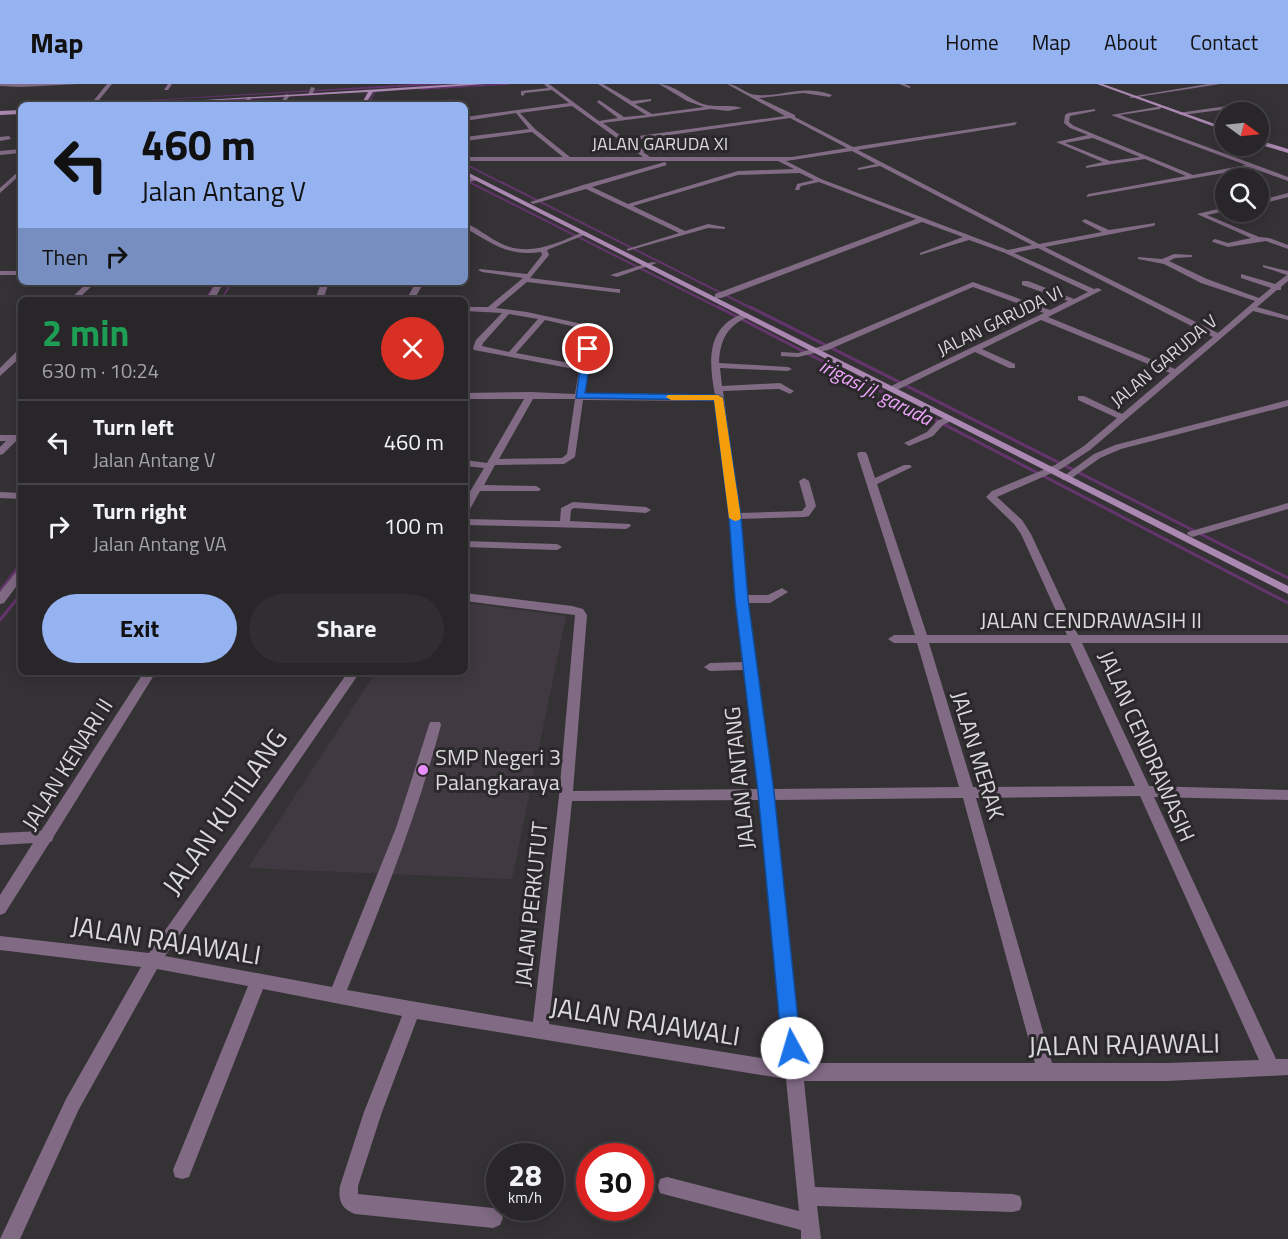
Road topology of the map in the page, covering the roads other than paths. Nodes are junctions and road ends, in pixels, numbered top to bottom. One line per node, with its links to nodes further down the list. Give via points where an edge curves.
1 (76, 84): 12 (street)
2 (110, 84): 30 (street)
3 (386, 84): 14 (street)
4 (484, 84): 14 (main road)
5 (546, 84): 16 (street)
6 (600, 84): 36 (street)
7 (661, 84): 39 (street)
8 (729, 84): 24 (street)
9 (901, 84): 15 (street)
10 (1099, 84): 22 (main road)
11 (1218, 84): 13 (street)
12 (0, 85)
13 (1198, 85): 22 (street)
14 (375, 87): 19 (main road); 34 (main road)
15 (909, 87)
16 (552, 89): 20 (street); 37 (street)
17 (801, 92): 18 (street); 21 (street, via 816,91); 26 (street)
18 (780, 94): 24 (street); 25 (street)
19 (288, 95): 23 (main road); 33 (street)
20 (523, 95)
21 (830, 96)
22 (1131, 97): 38 (main road)
23 (250, 98): 31 (main road); 32 (street)
24 (755, 98): 48 (street)
25 (788, 99)
26 (817, 99)
27 (649, 100): 36 (street)
28 (452, 101): 35 (street)
29 (598, 101): 50 (street)
30 (95, 102)
31 (192, 102)
32 (246, 102)
33 (283, 102)
34 (365, 102)
35 (444, 102)
36 (631, 103): 47 (street)
37 (573, 104): 44 (street); 51 (street)
38 (1160, 106): 46 (main road); 80 (street, via 1114,115)
39 (709, 108): 40 (street); 47 (street)
40 (739, 108)
41 (1215, 109): 46 (street)
42 (1093, 111): 59 (street, via 1068,115 1065,120 1072,127)
43 (18, 112): 45 (main road)
44 (517, 112): 49 (street); 55 (street)
45 (0, 113)
46 (1181, 113): 54 (main road)
47 (650, 115): 50 (street)
48 (793, 116): 53 (street); 65 (street)
49 (468, 119)
50 (623, 119): 51 (street)
51 (600, 122): 62 (street)
52 (1015, 123): 63 (street, JALAN GARUDA XI)
53 (732, 124): 56 (street); 57 (street)
54 (1215, 126)
55 (533, 130): 61 (street); 73 (street)
56 (745, 133)
57 (658, 134): 62 (street); 67 (street, via 668,144)
58 (884, 134): 63 (street)
59 (1096, 136): 71 (street); 78 (street, via 1059,142)
60 (0, 139): 69 (street, via 9,141)
61 (468, 139)
62 (623, 140): 67 (street)
63 (900, 142): 65 (street, JALAN GARUDA XI)
64 (1269, 145): 68 (main road)
65 (855, 149): 77 (street, JALAN GARUDA XI); 79 (street)
66 (18, 151): 69 (street)
67 (638, 151): 75 (street)
68 (1288, 151)
69 (3, 153)
70 (698, 154): 76 (street)
71 (1145, 158): 78 (street); 86 (street)
72 (468, 159): 73 (street, JALAN GARUDA XI)
73 (569, 159): 75 (street, JALAN GARUDA XI)
74 (682, 159): 76 (street, JALAN GARUDA XI); 77 (street, JALAN GARUDA XI); 92 (street)
75 (650, 160): 76 (street, JALAN GARUDA XI)
76 (668, 160)
77 (779, 160): 83 (street)
78 (1109, 163): 81 (street)
79 (883, 164): 82 (street); 114 (street)
80 (1253, 166): 86 (street); 87 (street)
81 (1088, 167)
82 (860, 169)
83 (802, 171): 88 (street); 99 (street, via 738,173)
84 (18, 174): 90 (street)
85 (468, 176): 98 (main road); 110 (main road)
86 (1193, 177): 96 (street)
87 (1288, 179)
88 (819, 180): 93 (street); 101 (street)
89 (18, 181): 90 (street)
90 (11, 182): 91 (street); 94 (street)
91 (0, 183)
92 (585, 186): 98 (street); 99 (street)
93 (797, 189)
94 (0, 191)
95 (1288, 195): 97 (street)
96 (1088, 196)
97 (1269, 200)
98 (533, 202): 117 (main road)
99 (627, 206): 109 (street)
100 (1215, 212): 102 (street, via 1200,214)
101 (920, 220): 111 (street); 140 (street)
102 (1215, 220)
103 (1085, 221): 108 (street)
104 (1219, 222): 112 (street)
105 (1153, 224): 108 (street)
106 (468, 227): 116 (street, via 510,250)
107 (723, 228): 109 (street, via 708,226)
108 (1106, 231): 114 (street)
109 (685, 233): 117 (street)
110 (580, 236): 116 (street); 123 (main road)
111 (967, 238): 118 (street); 119 (street)
112 (1258, 239): 113 (street, via 1228,245); 115 (street)
113 (1215, 241)
114 (1038, 245): 118 (street); 134 (street)
115 (1288, 247)
116 (542, 248): 131 (street, via 546,253 544,260)
117 (629, 250): 123 (main road)
118 (1007, 252): 139 (street)
119 (922, 254)
120 (1190, 256): 122 (street, via 1174,256)
121 (1140, 258): 122 (street)
122 (1166, 262): 137 (street)
123 (644, 265): 128 (street); 140 (main road); 149 (main road)
124 (1265, 266): 129 (street)
125 (482, 270): 131 (street)
126 (0, 273): 127 (street)
127 (18, 273)
128 (614, 275)
129 (1288, 275): 136 (street, JALAN GARUDA V)
130 (1244, 276): 136 (street)
131 (526, 278): 138 (street); 146 (street)
132 (1187, 280): 137 (street)
133 (1025, 283): 143 (street)
134 (1113, 284): 139 (street, JALAN GARUDA VI); 152 (street)
135 (89, 285): 141 (street)
136 (1282, 286): 142 (street, JALAN GARUDA V)
137 (1224, 289): 142 (street)
138 (617, 291)
139 (1094, 292): 143 (street, JALAN GARUDA VI)
140 (718, 296): 153 (main road)
141 (76, 297)
142 (1259, 300): 144 (street, JALAN GARUDA V)
143 (1074, 301): 148 (street, JALAN GARUDA VI)
144 (1252, 308): 151 (street); 152 (street, JALAN GARUDA V)
145 (468, 309): 146 (street)
146 (490, 309): 147 (street)
147 (508, 311): 150 (street); 155 (street, via 477,346)
148 (1047, 315): 153 (street, via 973,284); 154 (street, JALAN GARUDA VI); 162 (street)
149 (740, 317): 153 (main road); 158 (street, JALAN ANTANG, via 720,333)
150 (543, 318): 155 (street); 160 (street, via 592,329)
151 (1288, 318)
152 (1218, 336): 162 (street, JALAN GARUDA V)
153 (820, 349): 156 (street); 164 (main road)
154 (977, 350): 159 (street); 164 (street, JALAN GARUDA VI)
155 (511, 354): 160 (street)
156 (784, 354)
157 (18, 355): 163 (street)
158 (715, 365): 161 (street); 166 (street, JALAN ANTANG)
159 (1012, 366)
160 (583, 368): 169 (street)
161 (788, 369)
162 (1175, 372): 172 (street, JALAN GARUDA V)
163 (0, 373)
164 (896, 388): 173 (main road); 182 (main road)
165 (790, 391): 166 (street, via 780,386)
166 (718, 393): 169 (street); 193 (street, JALAN ANTANG)
167 (468, 396): 168 (street)
168 (531, 396): 169 (street); 180 (street)
169 (579, 396): 180 (street, via 569,459)
170 (1081, 398): 172 (street)
171 (1288, 403): 183 (street, via 1118,447)
172 (1122, 417): 182 (street, JALAN GARUDA V, via 1087,448)
173 (942, 422): 176 (street, via 930,434); 182 (main road)
174 (0, 438): 175 (street)
175 (17, 438): 177 (street)
176 (909, 443)
177 (0, 452)
178 (862, 454): 185 (street, JALAN MERAK)
179 (468, 463): 180 (street)
180 (492, 464): 187 (street)
181 (907, 467): 185 (street)
182 (1046, 471): 183 (main road); 210 (street, JALAN CENDRAWASIH, via 991,497 1026,534)
183 (1069, 476): 190 (main road)
184 (804, 481): 193 (street, via 811,506 805,514)
185 (872, 483): 208 (street, JALAN MERAK)
186 (536, 489): 187 (street)
187 (472, 494)
188 (0, 495): 189 (street)
189 (18, 495)
190 (1122, 503): 197 (main road); 202 (main road)
191 (1288, 506): 197 (street)
192 (646, 510): 195 (street, via 569,506)
193 (735, 516): 205 (street, JALAN ANTANG)
194 (468, 522): 195 (street)
195 (565, 524): 196 (street)
196 (626, 526)
197 (1192, 534): 201 (main road)
198 (468, 544): 199 (street)
199 (557, 547)
200 (18, 577): 206 (street)
201 (1288, 581)
202 (1288, 590)
203 (782, 592): 205 (street, via 770,599)
204 (468, 597): 220 (street, JALAN PERKUTUT, via 580,613)
205 (741, 599): 211 (street, JALAN ANTANG)
206 (0, 600)
207 (894, 639): 208 (street, JALAN CENDRAWASIH II)
208 (921, 639): 210 (street, JALAN CENDRAWASIH II); 218 (street, JALAN MERAK)
209 (1288, 639): 210 (street, JALAN CENDRAWASIH II)
210 (1076, 640): 216 (street, JALAN CENDRAWASIH)
211 (750, 666): 212 (street); 217 (street, JALAN ANTANG)
212 (710, 667)
213 (148, 675): 221 (street, JALAN KENARI II)
214 (352, 675): 225 (street, JALAN KUTILANG)
215 (435, 725): 227 (street, via 401,839)
216 (1143, 791): 218 (street); 219 (street); 230 (street, JALAN CENDRAWASIH)
217 (766, 792): 218 (street); 220 (street); 232 (street, JALAN ANTANG)
218 (968, 792): 233 (street, JALAN MERAK)
219 (1288, 795)
220 (566, 796): 229 (street, JALAN PERKUTUT)
221 (46, 837): 222 (street); 223 (street, JALAN KENARI II)
222 (0, 839)
223 (0, 908)
224 (0, 943): 225 (street, JALAN RAJAWALI)
225 (153, 961): 226 (street, JALAN RAJAWALI); 240 (street, JALAN KUTILANG, via 72,1105)
226 (258, 981): 227 (street, JALAN RAJAWALI); 234 (street)
227 (337, 995): 228 (street, JALAN RAJAWALI)
228 (412, 1010): 229 (street, JALAN RAJAWALI); 238 (street, via 373,1112 348,1198 356,1205)
229 (540, 1030): 232 (street, JALAN RAJAWALI)
230 (1271, 1067): 231 (street, JALAN RAJAWALI); 233 (street, JALAN RAJAWALI)
231 (1288, 1067)
232 (794, 1072): 233 (street, JALAN RAJAWALI); 236 (street, JALAN ANTANG)
233 (1046, 1072)
234 (182, 1170)
235 (667, 1186): 239 (street)
236 (806, 1196): 237 (street); 239 (street, JALAN ANTANG)
237 (1013, 1203)
238 (486, 1217)
239 (810, 1231)
240 (10, 1239)

